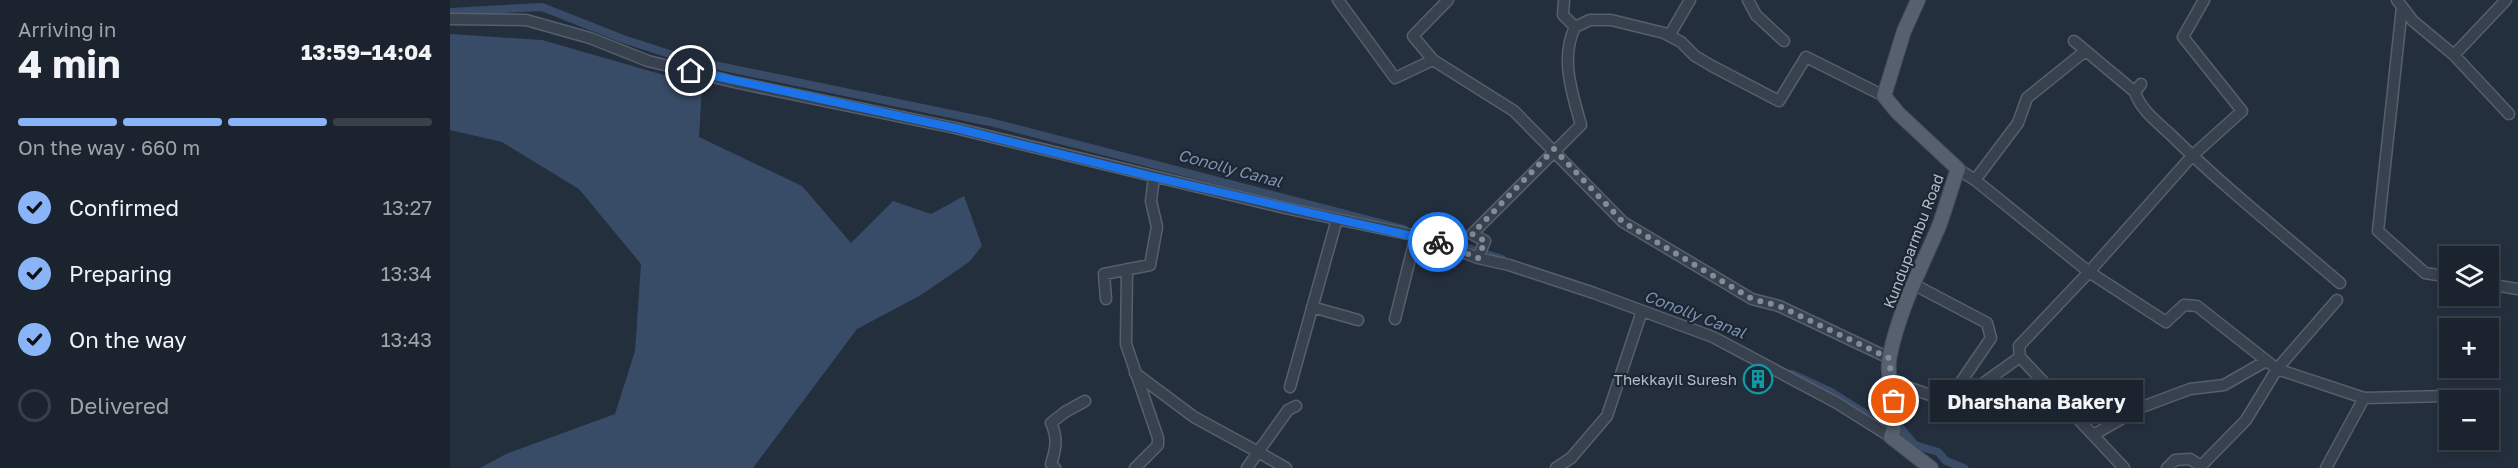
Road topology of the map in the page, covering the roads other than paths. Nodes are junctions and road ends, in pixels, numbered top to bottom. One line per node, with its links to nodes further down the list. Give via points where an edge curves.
1 (1338, 0): 17 (street, via 1395,78)
2 (1448, 0): 17 (street, via 1413,36)
3 (1564, 0): 11 (street, via 1563,15)
4 (1690, 0): 12 (street)
5 (1748, 0): 13 (street, via 1756,15)
6 (1918, 0): 18 (main road)
7 (2204, 0): 21 (street, via 2182,37 2242,111)
8 (2506, 0): 16 (street)
9 (2400, 3): 16 (street, via 2413,21); 30 (street, via 2378,231 2425,273)
10 (450, 19): 23 (street, via 526,20 590,38 648,61 955,128)
11 (1575, 27): 12 (street, via 1590,20 1611,20); 20 (street, via 1567,78 1581,125)
12 (1668, 36): 18 (street, via 1703,61 1779,101 1806,57)
13 (1784, 41)
14 (2074, 41): 15 (street)
15 (2084, 52): 21 (street, via 2138,88 2137,100); 24 (street, via 2027,98 2018,123)
16 (2454, 55): 19 (street)
17 (1433, 60): 20 (street, via 1514,111)
18 (1884, 96): 22 (main road, Kunduparmbu Road)
19 (2509, 114)
20 (1554, 149): 27 (street, via 1472,234 1485,241); 42 (street, via 1623,222 1752,299 1779,306)
21 (2192, 156): 29 (street); 31 (street)
22 (1958, 169): 24 (street); 32 (main road, Kunduparmbu Road, via 1940,223)
23 (1154, 177): 25 (street); 28 (street, via 1151,201 1157,227 1150,265)
24 (1975, 180): 29 (street)
25 (1337, 219): 26 (street); 37 (street)
26 (1416, 236): 27 (street); 40 (street)
27 (1478, 257): 38 (street)
28 (1127, 269): 35 (street, via 1104,274); 45 (street, via 1126,344)
29 (2089, 272): 41 (street, via 2019,346); 43 (street, via 2166,322 2184,305 2197,306)
30 (2439, 275)
31 (2340, 283)
32 (1912, 284): 42 (main road, Kunduparmbu Road); 50 (street, via 1987,323 1991,338)
33 (2499, 286): 34 (street)
34 (2518, 289)
35 (1106, 298)
36 (2337, 300): 44 (street)
37 (1312, 307): 39 (street); 47 (street)
38 (1642, 311): 53 (street, via 1713,337); 60 (street, via 1607,416)
39 (1358, 320)
40 (1395, 320)
41 (2020, 357): 50 (street, via 1968,394); 54 (street)
42 (1889, 358): 46 (main road, Kunduparmbu Road)
43 (2266, 361): 44 (street); 54 (street, via 2224,385 2190,389 2142,407)
44 (2277, 369): 49 (street); 63 (street, via 2246,420 2201,466 2190,459 2175,460)
45 (1135, 374): 55 (street, via 1194,417); 57 (street, via 1158,438 1158,445)
46 (1892, 382): 50 (street); 53 (main road, Kunduparmbu Road)
47 (1290, 387)
48 (2439, 396): 49 (street)
49 (2364, 398): 64 (street)
50 (1948, 401)
51 (1085, 402): 56 (street, via 1051,423 1056,446 1051,464)
52 (1296, 406): 55 (street, via 1288,410)
53 (1893, 430): 61 (main road)
54 (2093, 435): 62 (street)
55 (1257, 452): 58 (street); 59 (street)
56 (1055, 468)
57 (1135, 468)
58 (1247, 468)
59 (1286, 468)
60 (1556, 468)
61 (1931, 468)
62 (2124, 468)
63 (2167, 468)
64 (2326, 468)

